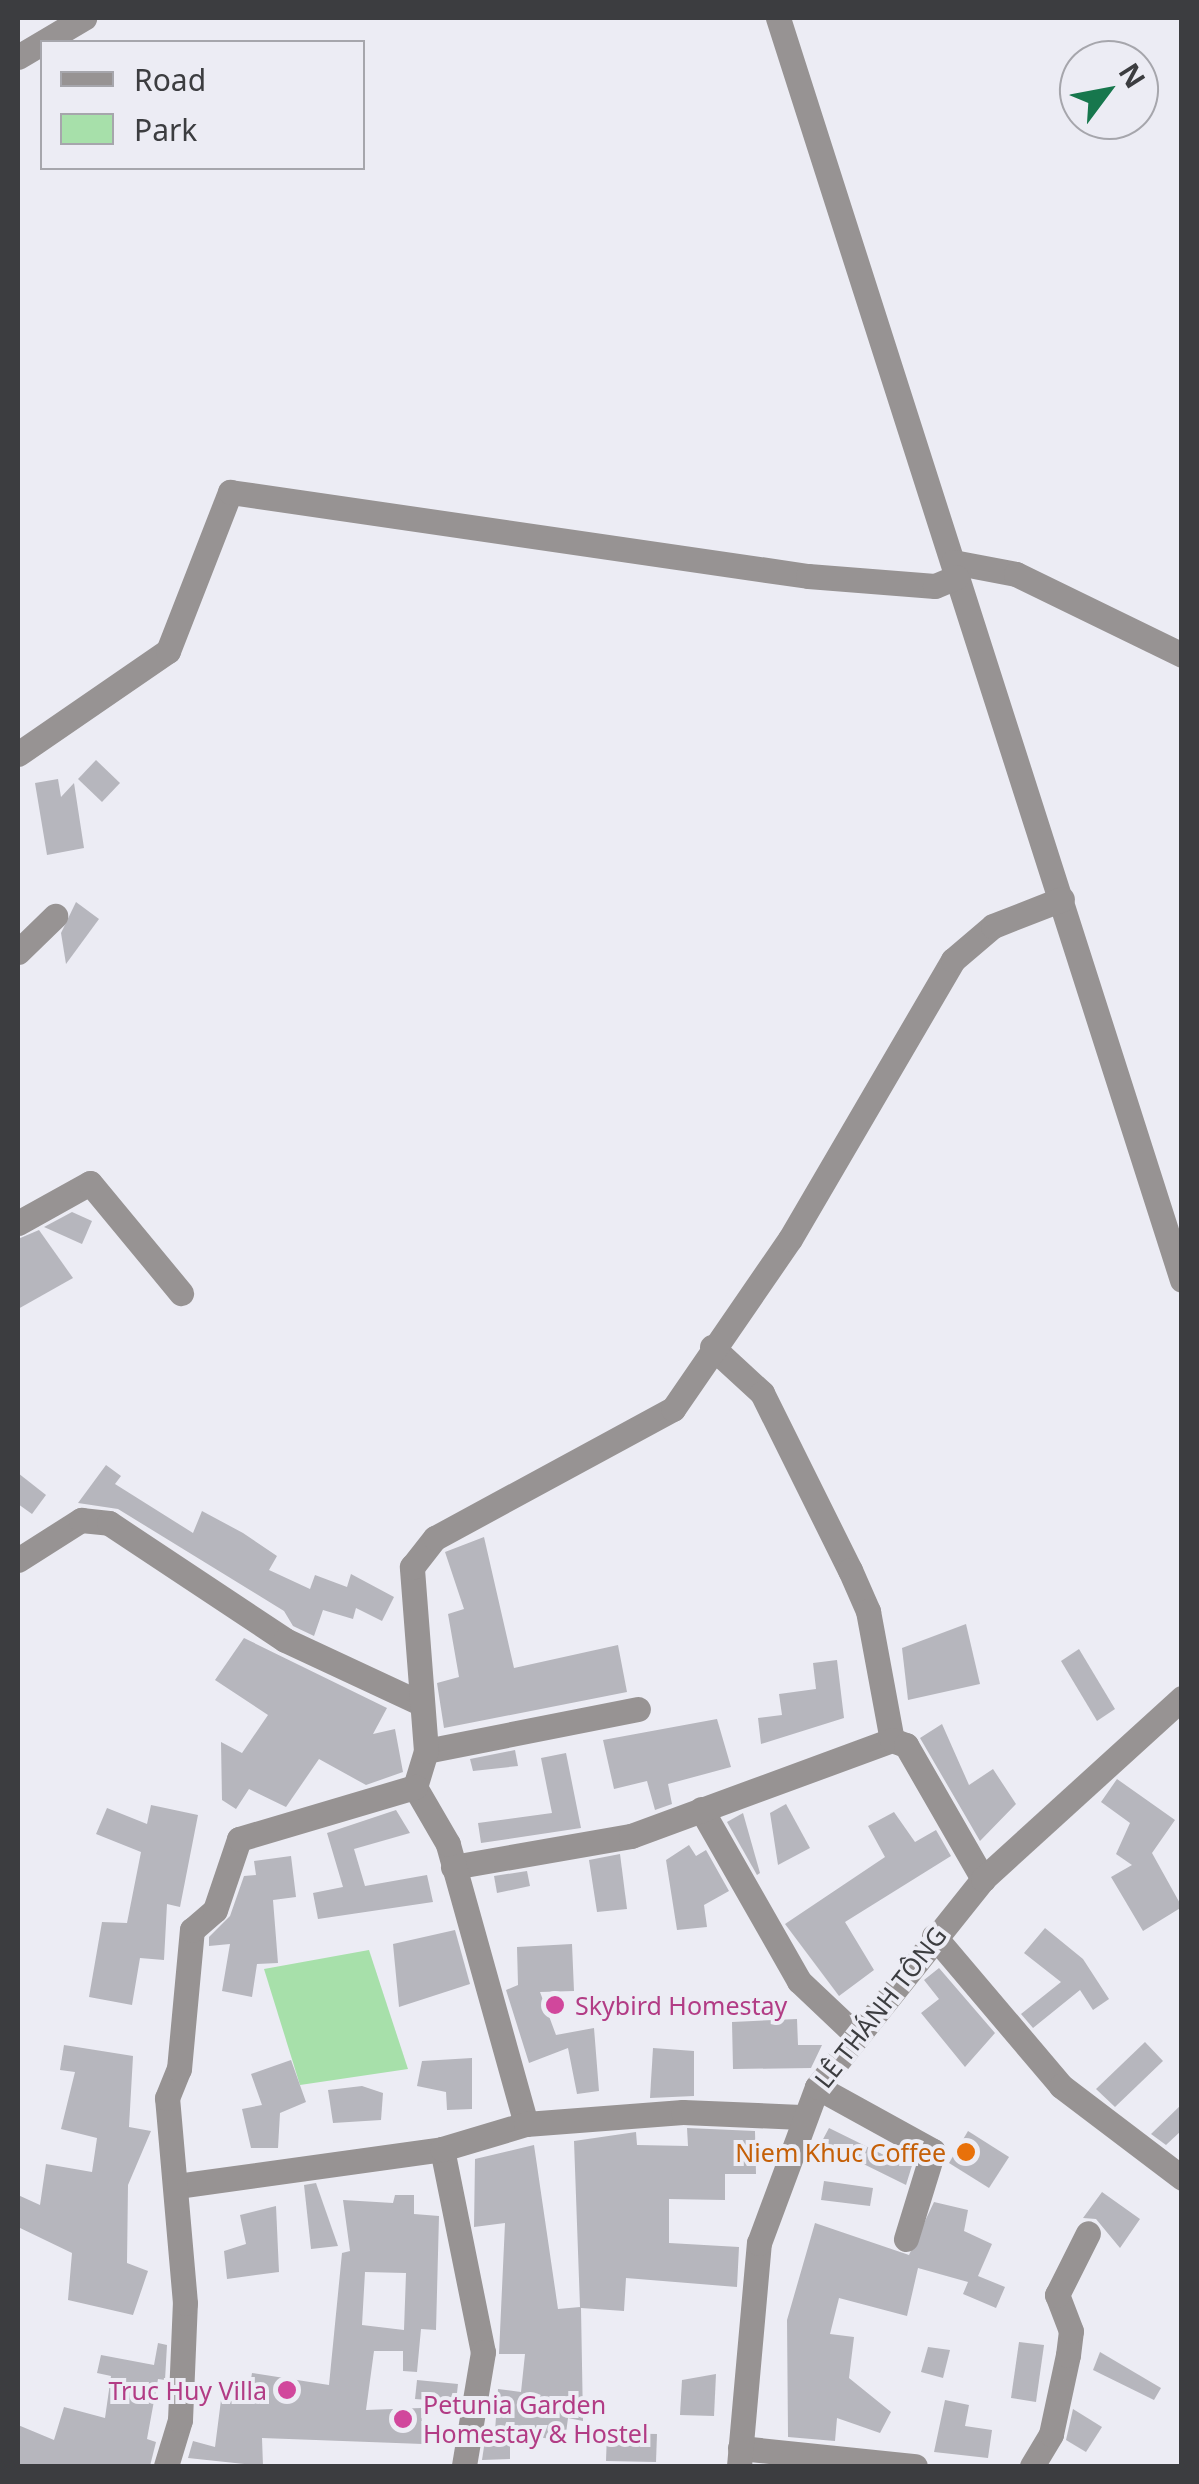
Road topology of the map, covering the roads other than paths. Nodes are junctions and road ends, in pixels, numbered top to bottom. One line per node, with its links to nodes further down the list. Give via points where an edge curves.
1 (84, 18): 3 (street)
2 (778, 18): 6 (street)
3 (46, 40)
4 (40, 43): 5 (street)
5 (18, 56)
6 (948, 575): 7 (street, via 1016,574); 8 (street, via 808,576 230,492 168,651); 9 (street)
7 (1182, 655)
8 (18, 754)
9 (1062, 899): 13 (street); 15 (street, via 993,926 952,960 790,1239)
10 (55, 916): 11 (street)
11 (18, 952)
12 (18, 1224): 14 (street, via 90,1183)
13 (1182, 1280)
14 (181, 1293)
15 (712, 1347): 18 (street, via 673,1409 420,1552 412,1567); 20 (street, via 762,1394 842,1553 868,1610)
16 (18, 1560): 18 (street, via 81,1520 110,1523 285,1640)
17 (1182, 1698): 25 (street, LÊ THÁNH TÔNG)
18 (416, 1701): 21 (street)
19 (638, 1709): 21 (street)
20 (892, 1740): 23 (street); 25 (street, via 906,1745)
21 (426, 1751): 22 (street)
22 (415, 1787): 24 (street); 33 (street, via 230,1846 216,1906 191,1935 179,2069 168,2098)
23 (702, 1809): 24 (street, via 592,1846); 27 (street, via 799,1981)
24 (453, 1867): 30 (street)
25 (983, 1879): 26 (street, LÊ THÁNH TÔNG)
26 (934, 1936): 27 (street, LÊ THÁNH TÔNG); 32 (street, via 1061,2086)
27 (855, 2034): 28 (street, LÊ THÁNH TÔNG)
28 (816, 2087): 29 (street, LÊ THÁNH TÔNG); 35 (street, via 933,2150)
29 (801, 2117): 30 (street, via 683,2112); 36 (street, LÊ THÁNH TÔNG, via 759,2243)
30 (526, 2124): 31 (street)
31 (442, 2150): 33 (street); 38 (street, via 483,2352)
32 (1182, 2178)
33 (177, 2186): 37 (street, via 185,2373)
34 (1088, 2233): 40 (street, via 1057,2295 1071,2331 1051,2434)
35 (906, 2238)
36 (740, 2457): 39 (street)
37 (166, 2466)
38 (464, 2466)
39 (914, 2466)
40 (1032, 2466)

